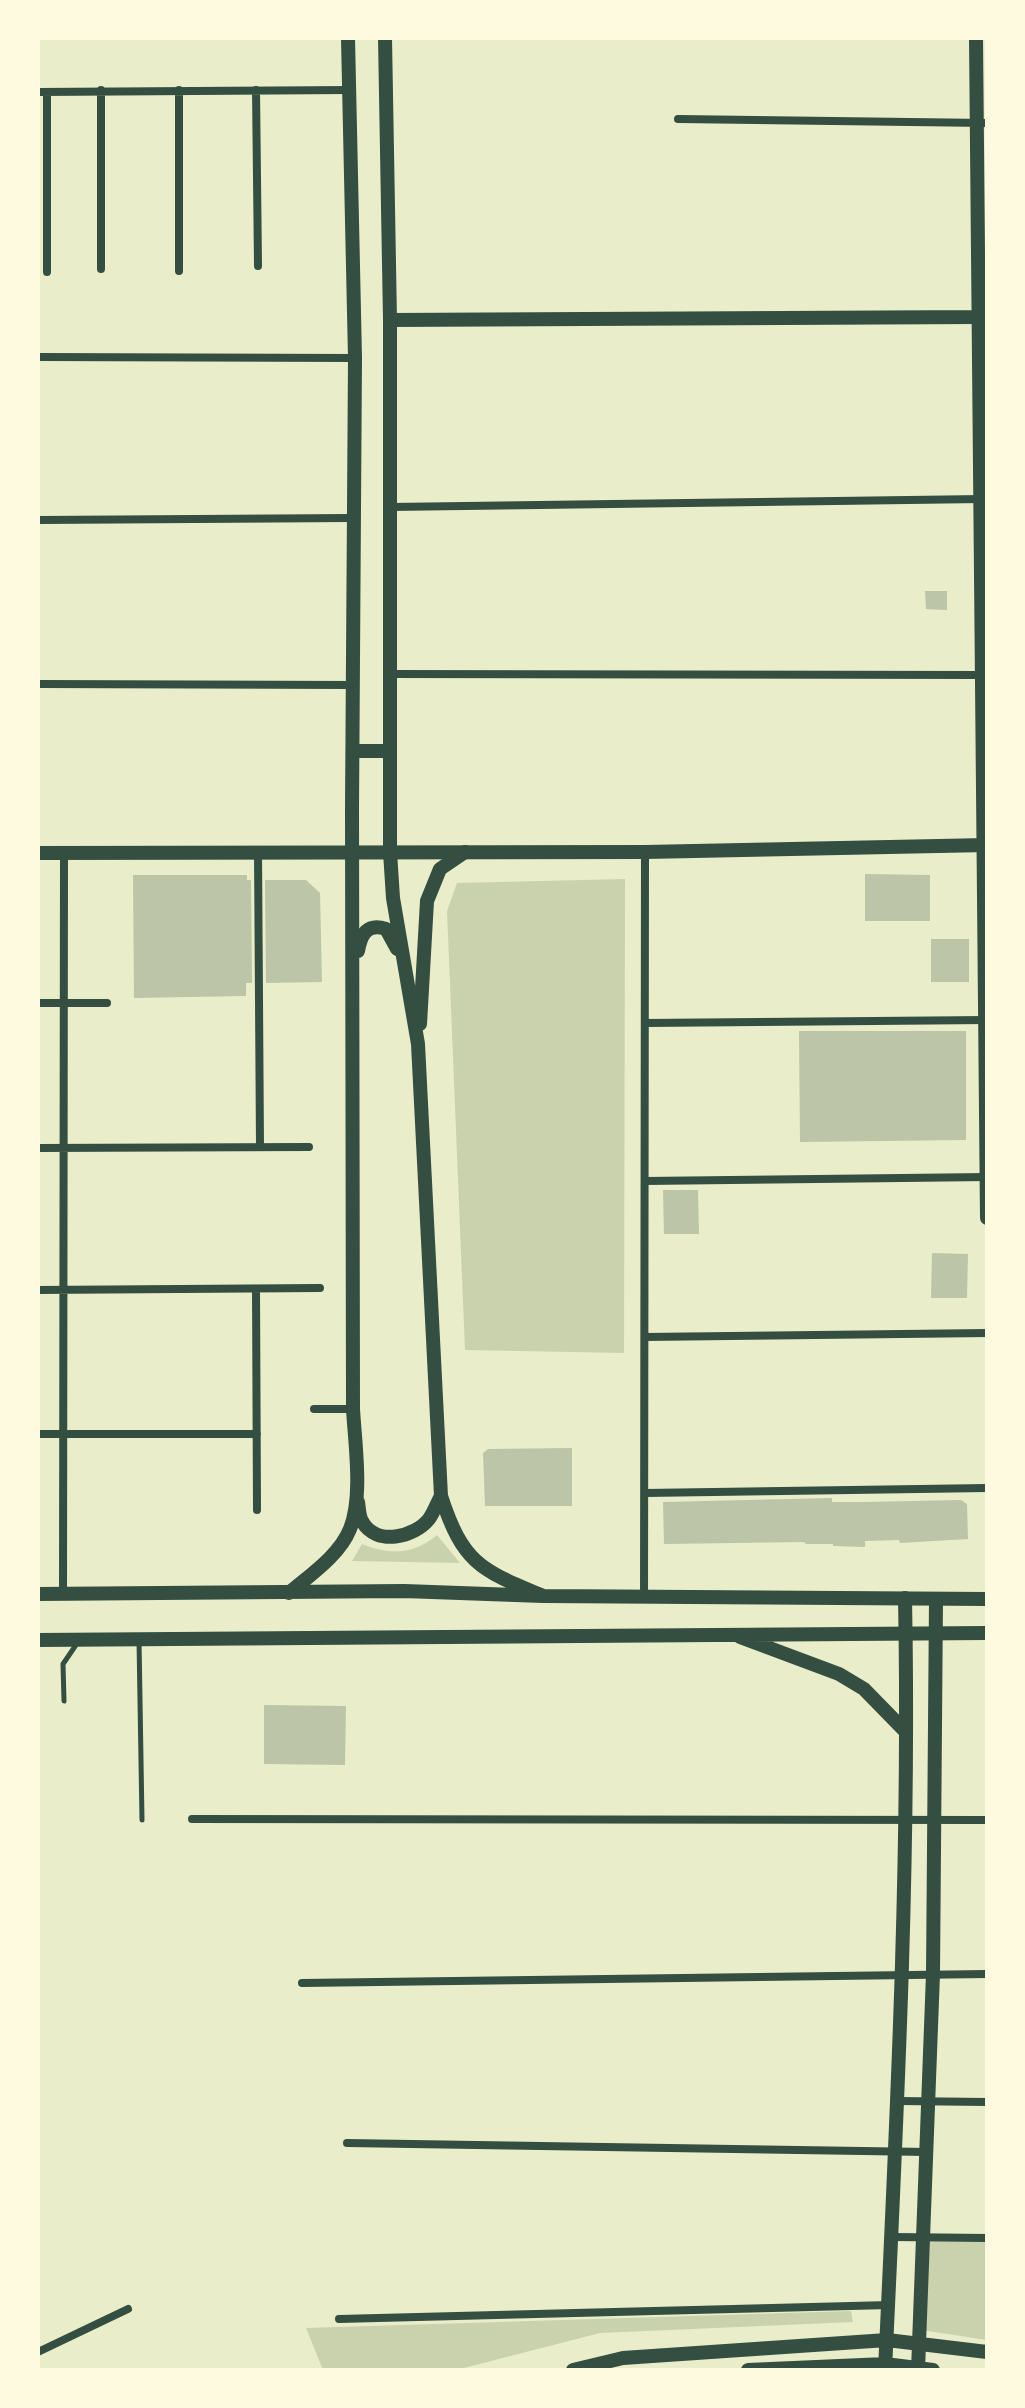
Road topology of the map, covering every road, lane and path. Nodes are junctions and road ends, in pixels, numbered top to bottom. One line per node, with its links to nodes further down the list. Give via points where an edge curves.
1 (348, 38): 7 (main road)
2 (385, 38): 16 (main road)
3 (976, 38): 10 (main road)
4 (101, 90): 5 (street); 8 (street); 12 (street)
5 (179, 90): 6 (street); 13 (street)
6 (256, 90): 7 (street); 11 (street)
7 (350, 90): 18 (main road)
8 (43, 92): 14 (street)
9 (678, 119): 10 (street)
10 (982, 123): 15 (main road)
11 (258, 266)
12 (101, 269)
13 (179, 271)
14 (47, 272)
15 (984, 318): 16 (main road); 19 (main road)
16 (390, 320): 20 (main road)
17 (38, 357): 18 (street)
18 (355, 358): 21 (main road)
19 (984, 499): 20 (street); 24 (main road)
20 (391, 507): 23 (main road)
21 (352, 518): 22 (street); 26 (main road)
22 (38, 520)
23 (389, 674): 24 (street); 28 (main road)
24 (985, 674): 29 (main road)
25 (38, 684): 26 (street)
26 (353, 685): 27 (main road)
27 (353, 751): 28 (main road); 31 (main road)
28 (389, 751): 32 (main road)
29 (985, 845): 34 (main road); 42 (main road)
30 (258, 852): 31 (main road); 36 (main road); 46 (street)
31 (352, 852): 32 (main road); 38 (main road)
32 (390, 852): 33 (main road); 37 (main road)
33 (465, 852): 34 (main road); 44 (main road, via 440,869 427,901)
34 (645, 852): 43 (street)
35 (38, 853): 36 (main road)
36 (64, 853): 40 (street)
37 (402, 960): 38 (main road, via 386,929 370,927 360,943); 44 (main road)
38 (354, 972): 59 (main road)
39 (38, 1003): 40 (street)
40 (64, 1003): 41 (street); 45 (street)
41 (107, 1003)
42 (986, 1020): 43 (street); 49 (main road)
43 (645, 1023): 50 (street)
44 (418, 1044): 66 (main road)
45 (64, 1147): 46 (street); 48 (street); 55 (street)
46 (260, 1147): 47 (street)
47 (309, 1147)
48 (38, 1148)
49 (987, 1177): 50 (street); 51 (main road)
50 (645, 1181): 57 (street)
51 (987, 1218)
52 (320, 1288): 53 (street)
53 (256, 1289): 55 (street); 62 (street)
54 (38, 1290): 55 (street)
55 (64, 1290): 60 (street)
56 (987, 1333): 57 (street)
57 (645, 1337): 65 (street)
58 (314, 1409): 59 (street)
59 (353, 1409): 64 (main road)
60 (63, 1433): 61 (street); 62 (street); 70 (street)
61 (38, 1434)
62 (257, 1434): 67 (street)
63 (987, 1488): 65 (street)
64 (356, 1493): 66 (main road, via 362,1522 379,1535 395,1537 422,1526); 68 (main road, via 350,1529 342,1541)
65 (645, 1493): 72 (street)
66 (441, 1496): 71 (main road, via 455,1535 478,1565)
67 (257, 1510)
68 (289, 1593): 70 (main road); 71 (main road)
69 (38, 1594): 70 (main road)
70 (63, 1594)
71 (543, 1596): 72 (main road)
72 (644, 1597): 73 (main road)
73 (905, 1598): 74 (main road); 77 (main road)
74 (936, 1599): 75 (main road); 76 (main road)
75 (987, 1599)
76 (935, 1632): 77 (main road); 78 (main road); 86 (main road)
77 (906, 1633): 79 (main road); 84 (main road)
78 (987, 1633)
79 (732, 1634): 80 (main road); 84 (main road, via 852,1681)
80 (139, 1639): 82 (main road); 87 (lane)
81 (38, 1640): 82 (main road)
82 (79, 1640): 83 (lane, via 63,1664)
83 (64, 1701)
84 (905, 1731): 88 (main road)
85 (192, 1819): 88 (street)
86 (935, 1819): 88 (street); 89 (street); 91 (main road)
87 (142, 1820)
88 (905, 1820): 90 (main road)
89 (987, 1820)
90 (902, 1973): 91 (street); 93 (street); 94 (main road)
91 (933, 1974): 92 (street); 95 (main road)
92 (987, 1974)
93 (302, 1983)
94 (899, 2101): 95 (street); 98 (main road)
95 (929, 2102): 96 (street); 99 (main road)
96 (987, 2102)
97 (347, 2143): 98 (street)
98 (897, 2151): 99 (street); 100 (main road)
99 (927, 2152): 101 (main road)
100 (893, 2237): 101 (street); 103 (main road)
101 (924, 2237): 102 (street); 107 (main road)
102 (987, 2238)
103 (890, 2305): 105 (street); 106 (main road)
104 (128, 2309): 108 (street)
105 (339, 2319)
106 (887, 2340): 107 (main road); 110 (main road); 112 (main road, via 623,2358)
107 (920, 2342): 109 (main road); 111 (main road)
108 (38, 2352)
109 (987, 2352)
110 (885, 2367): 111 (main road); 113 (main road)
111 (923, 2369)
112 (573, 2370)
113 (748, 2370)

